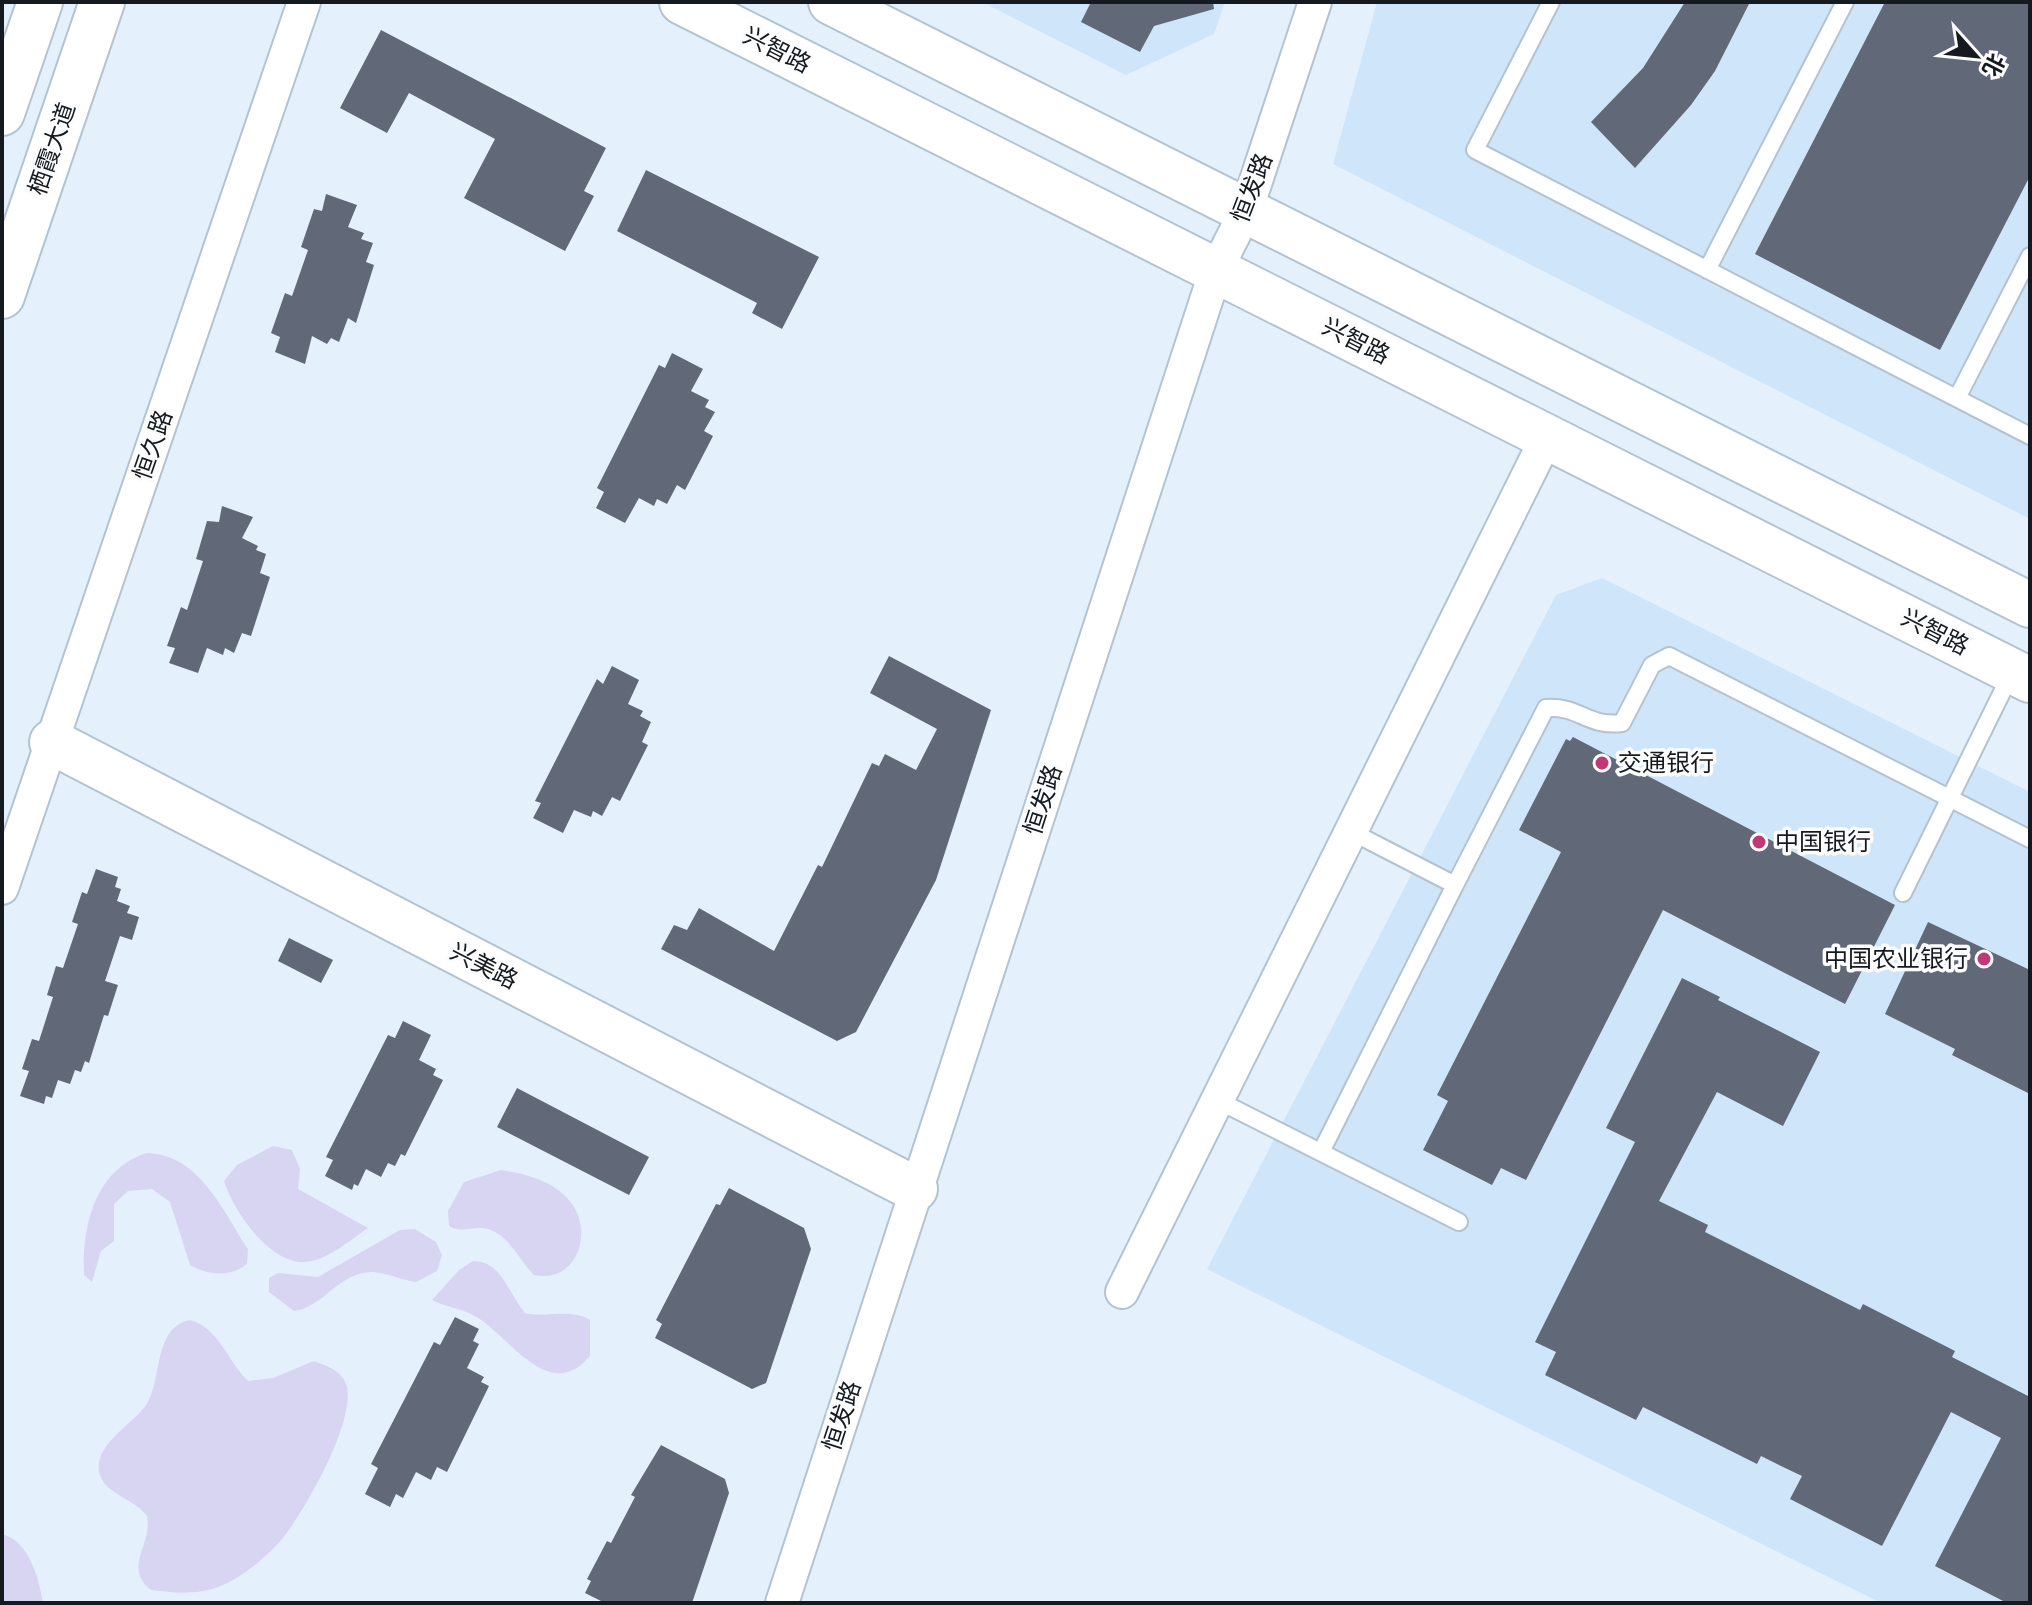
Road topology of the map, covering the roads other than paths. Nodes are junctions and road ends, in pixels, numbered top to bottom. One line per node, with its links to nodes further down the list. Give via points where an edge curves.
1 (40, 2): 9 (main road)
2 (102, 2): 14 (main road, 栖霞大道)
3 (304, 2): 20 (street, 恒久路)
4 (682, 2): 12 (main road, 兴智路)
5 (831, 2): 10 (main road)
6 (1315, 2): 10 (street, 恒发路)
7 (1551, 2): 13 (lane, via 1475,150)
8 (1845, 2): 13 (lane)
9 (2, 113)
10 (1246, 211): 12 (street, 恒发路); 18 (main road)
11 (2030, 256): 15 (lane)
12 (1216, 270): 17 (main road, 兴智路); 29 (street, 恒发路)
13 (1707, 270): 15 (lane)
14 (2, 296)
15 (1957, 398): 16 (lane)
16 (2030, 436)
17 (1547, 437): 19 (main road, 兴智路); 22 (street)
18 (2030, 605)
19 (2021, 675): 21 (lane)
20 (52, 742): 25 (street, 恒久路); 29 (main road, 兴美路)
21 (1950, 798): 23 (lane); 24 (lane, via 1669,656 1652,665 1622,723 1601,725 1565,707 1546,708); 26 (lane)
22 (1350, 831): 24 (lane); 27 (street)
23 (2030, 839)
24 (1455, 885): 28 (lane)
25 (2, 888)
26 (1903, 893)
27 (1217, 1100): 28 (lane); 31 (street)
28 (1321, 1152): 30 (lane)
29 (915, 1189): 32 (street, 恒发路)
30 (1459, 1222)
31 (1122, 1292)
32 (782, 1603)

